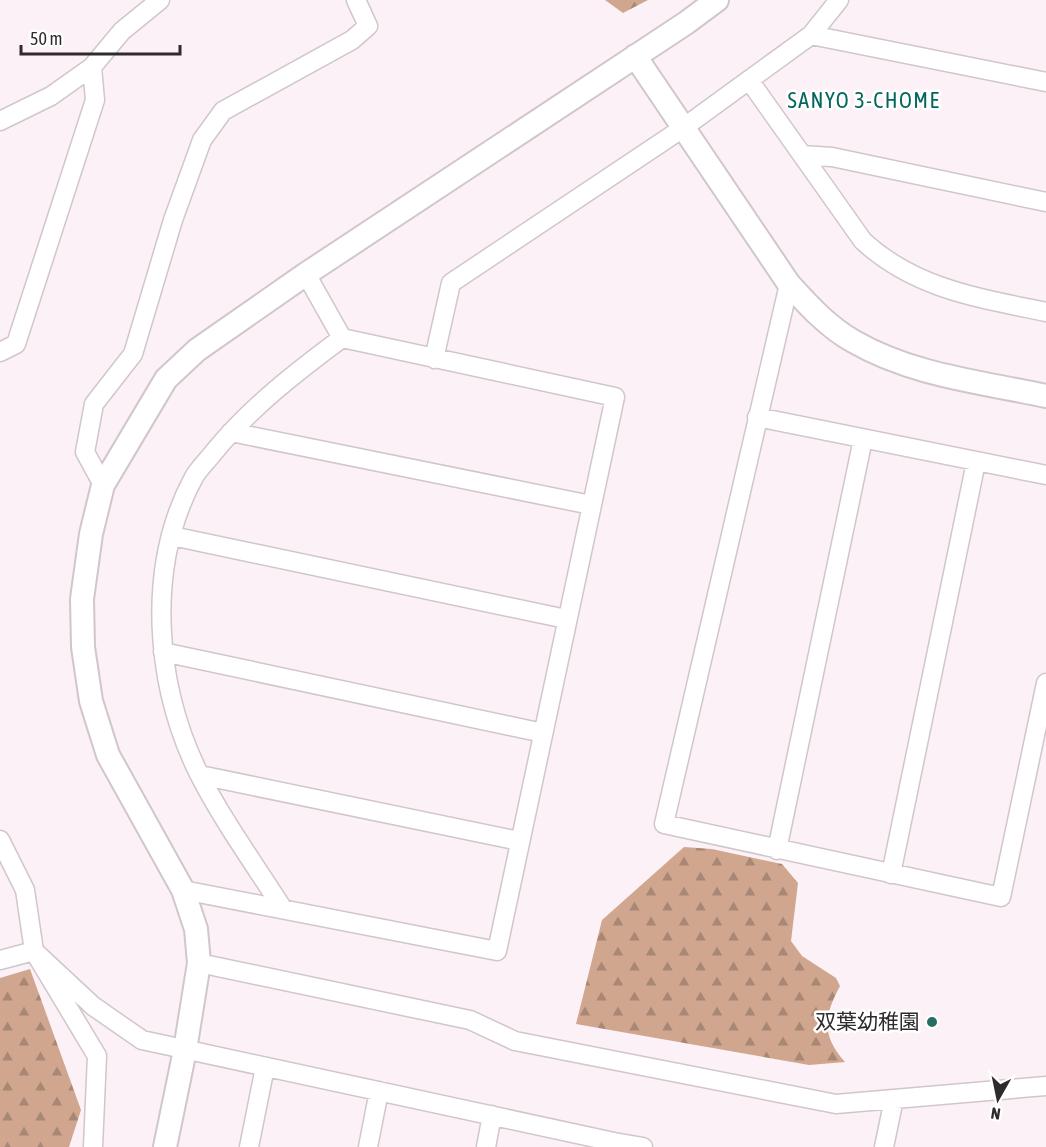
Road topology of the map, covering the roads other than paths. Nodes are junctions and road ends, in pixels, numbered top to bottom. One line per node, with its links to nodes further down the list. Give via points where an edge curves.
1 (160, 0): 7 (street, via 122,31)
2 (356, 0): 26 (street, via 368,26 352,40 223,111 202,140 173,220 133,354 94,404 85,452)
3 (839, 0): 5 (street)
4 (711, 2): 6 (street)
5 (811, 35): 8 (street); 9 (street)
6 (635, 56): 11 (street); 14 (street)
7 (92, 67): 10 (street, via 51,96); 18 (street, via 95,100 56,222 16,344)
8 (749, 80): 11 (street); 12 (street)
9 (1046, 82)
10 (0, 121)
11 (683, 128): 15 (street); 19 (street, via 451,283)
12 (802, 156): 13 (street, via 832,157); 16 (street, via 863,241 884,260 915,277 961,294)
13 (1046, 202)
14 (306, 274): 17 (street); 26 (street, via 197,350 166,379)
15 (789, 284): 20 (street, via 816,313 852,340 891,361); 21 (street)
16 (1046, 312)
17 (342, 338): 19 (street); 22 (street, via 275,388)
18 (0, 351)
19 (434, 359): 27 (street, via 615,397)
20 (1046, 396)
21 (757, 417): 23 (street); 36 (street, via 664,824)
22 (231, 432): 27 (street); 28 (street, via 195,476)
23 (863, 439): 24 (street); 36 (street)
24 (976, 462): 25 (street); 37 (street)
25 (1046, 475)
26 (103, 485): 38 (street, via 82,599 83,647 91,701 108,755)
27 (591, 505): 29 (street)
28 (172, 536): 29 (street); 30 (street, via 160,611)
29 (566, 619): 32 (street)
30 (163, 652): 32 (street); 33 (street, via 179,725)
31 (1046, 683): 37 (street, via 1001,897)
32 (543, 733): 35 (street)
33 (200, 775): 35 (street); 39 (street)
34 (0, 840): 40 (street, via 25,890)
35 (519, 841): 39 (street, via 497,951)
36 (777, 850): 37 (street)
37 (891, 874)
38 (183, 890): 39 (street); 42 (street, via 196,930)
39 (283, 909)
40 (34, 951): 41 (street); 43 (street, via 93,1006 142,1040); 50 (street, via 97,1056)
41 (0, 960)
42 (199, 963): 43 (street); 47 (street, via 470,1020 515,1041 824,1102)
43 (185, 1050): 44 (street); 51 (street)
44 (265, 1067): 46 (street); 52 (street)
45 (1046, 1086): 47 (street)
46 (379, 1090): 48 (street); 53 (street)
47 (894, 1099): 56 (street)
48 (492, 1115): 49 (street); 54 (street)
49 (614, 1144): 55 (street)
50 (93, 1147)
51 (165, 1147)
52 (249, 1147)
53 (368, 1147)
54 (486, 1147)
55 (643, 1147)
56 (885, 1147)

